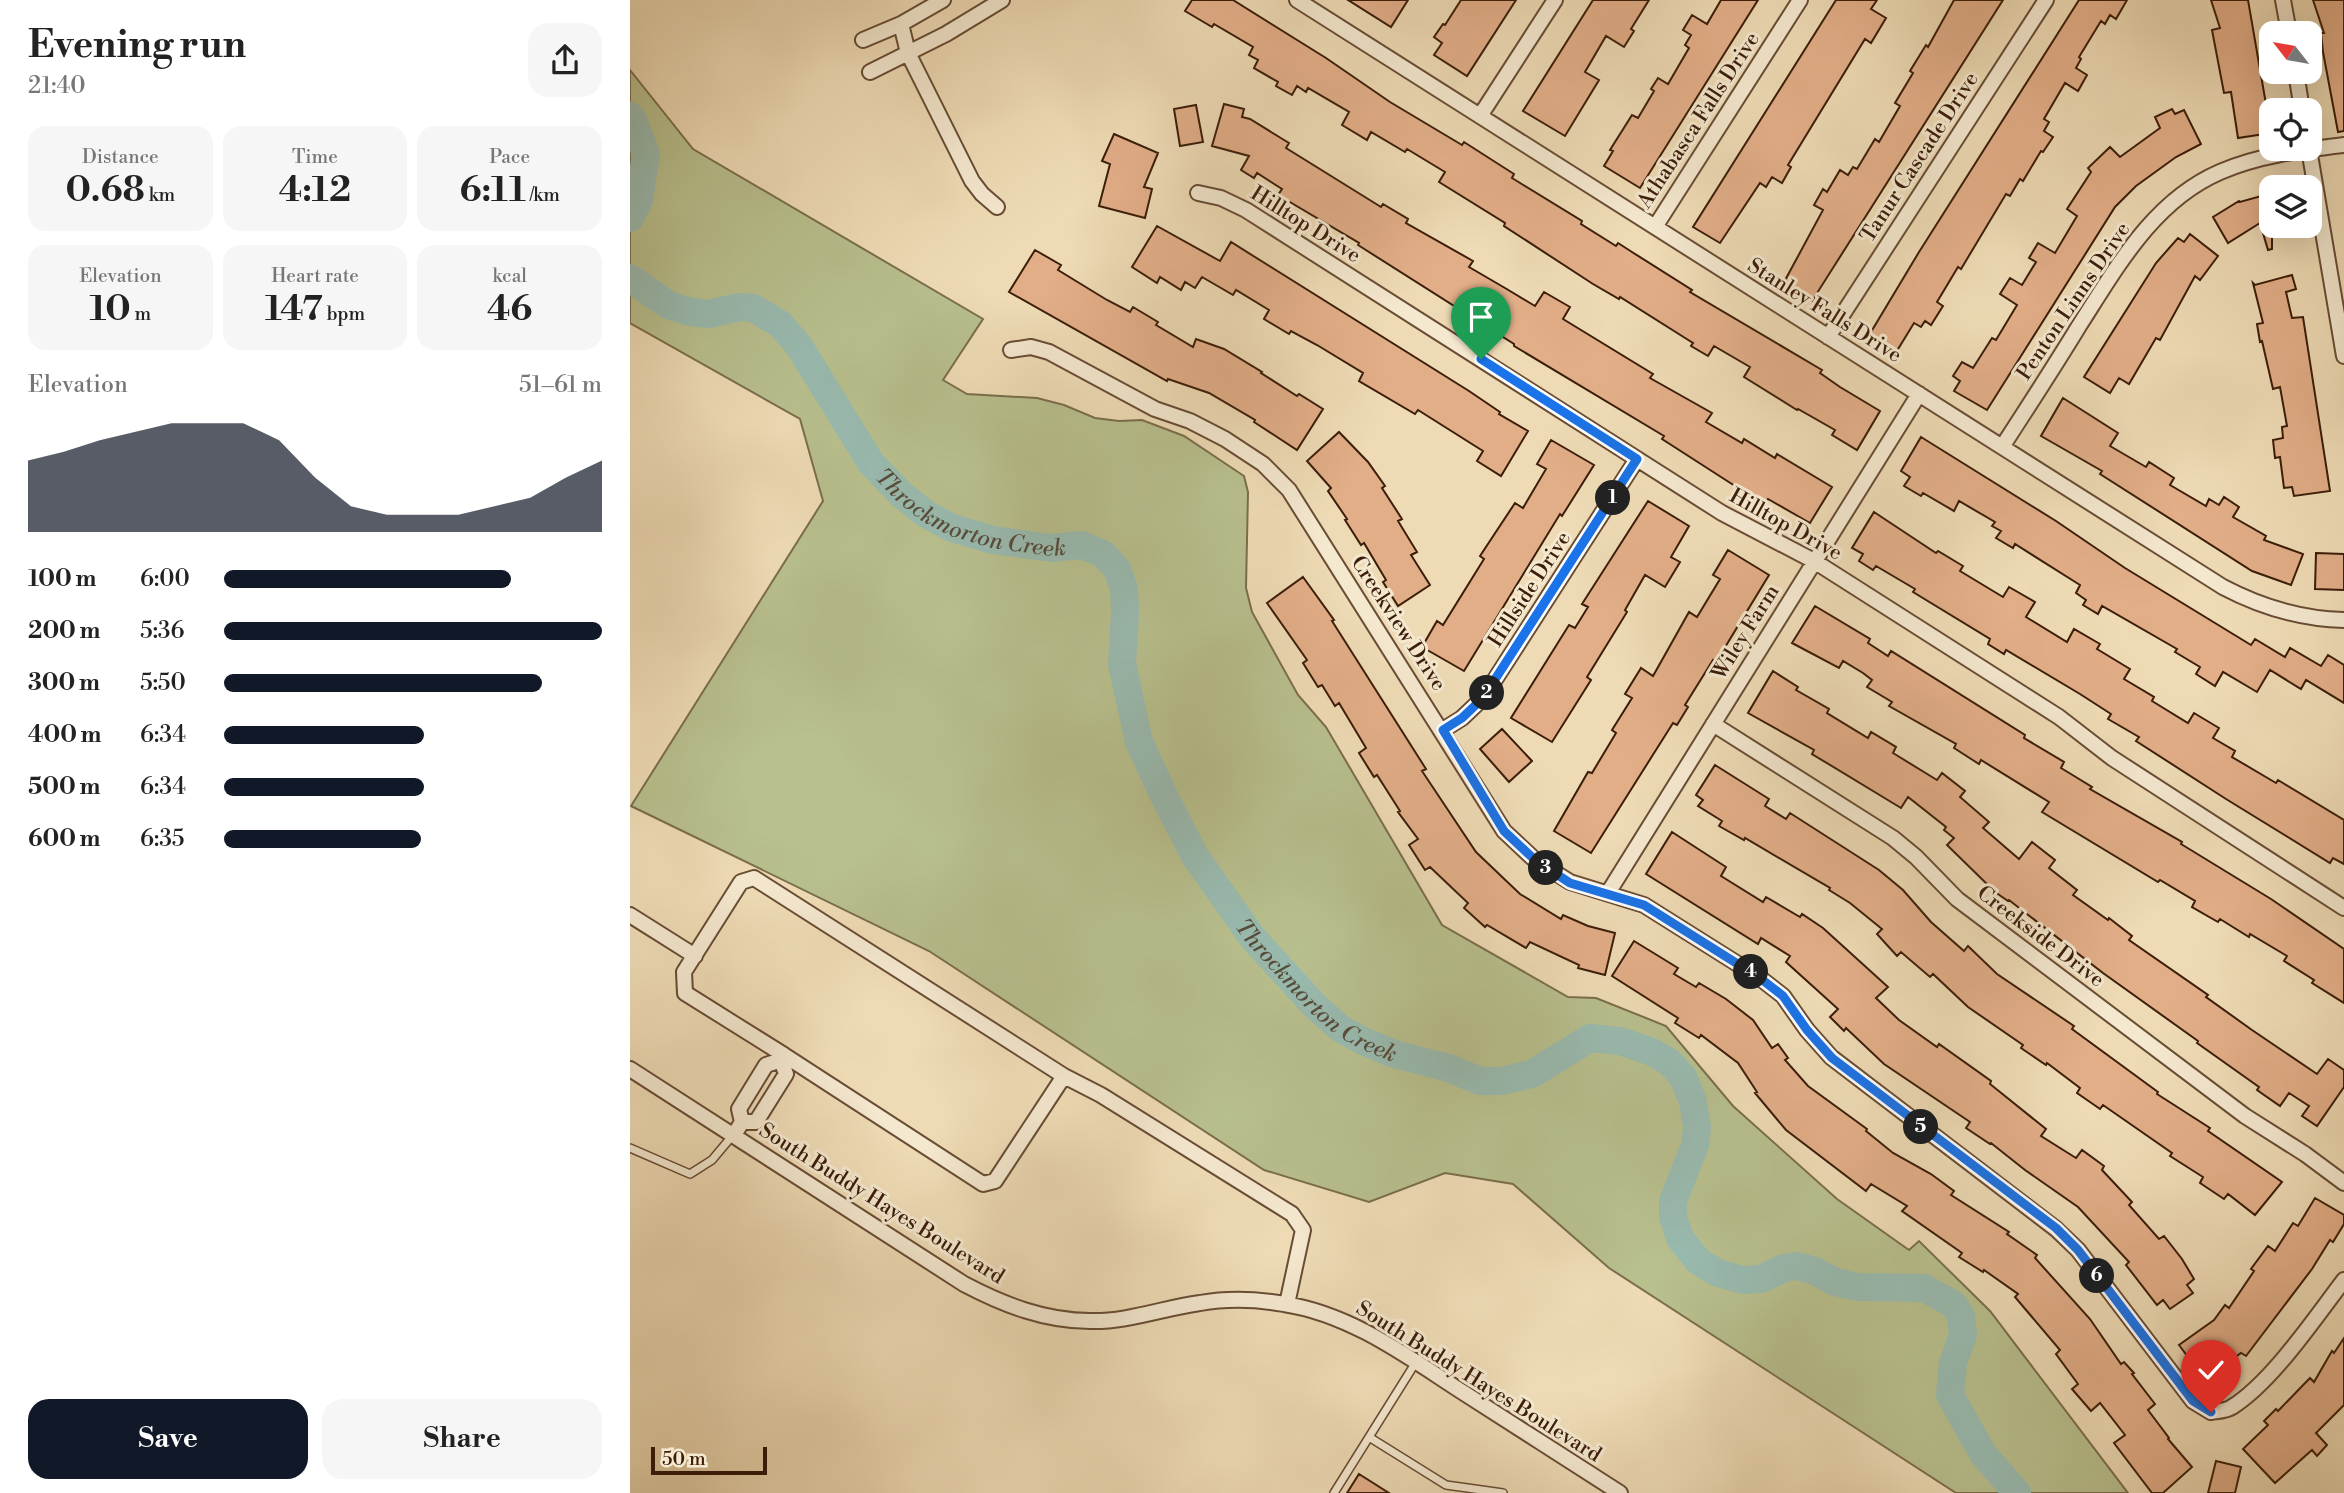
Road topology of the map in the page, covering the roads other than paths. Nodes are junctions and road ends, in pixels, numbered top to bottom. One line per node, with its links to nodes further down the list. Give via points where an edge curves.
1 (943, 0): 9 (street)
2 (1002, 0): 11 (street)
3 (1555, 0): 13 (street)
4 (1800, 0): 20 (street, Athabasca Falls Drive)
5 (2046, 0): 21 (street, Tanur Cascade Drive)
6 (2283, 0): 8 (street)
7 (1307, 3): 13 (street, Stanley Falls Drive)
8 (2287, 21)
9 (901, 24): 10 (street); 11 (street)
10 (863, 40)
11 (908, 53): 12 (street); 19 (street, via 972,181)
12 (870, 72)
13 (1480, 117): 20 (street, Stanley Falls Drive)
14 (2344, 145): 15 (street, Penton Linns Drive)
15 (2322, 148)
16 (2259, 158): 25 (street, Penton Linns Drive, via 2218,173 2153,220 2128,250)
17 (2311, 161): 23 (street)
18 (1198, 193): 26 (street, Hilltop Drive, via 1246,210)
19 (997, 208)
20 (1655, 227): 21 (street, Stanley Falls Drive)
21 (1828, 337): 24 (street, Stanley Falls Drive)
22 (1012, 350): 30 (street, Creekview Drive, via 1031,347 1049,352 1155,410 1225,439 1263,464 1289,490)
23 (2344, 356)
24 (1919, 394): 25 (street, Stanley Falls Drive); 27 (street, Wiley Farm)
25 (2002, 447): 28 (street, Stanley Falls Drive, via 2244,598 2288,613)
26 (1637, 459): 27 (street, Hilltop Drive, via 1722,513); 30 (street, Hillside Drive, via 1483,698)
27 (1814, 561): 29 (street, Wiley Farm); 32 (street, Hilltop Drive, via 2059,717 2112,758)
28 (2344, 620)
29 (1713, 723): 31 (street, Wiley Farm); 41 (street, Creekside Drive, via 1894,838 1956,899 2245,1116)
30 (1443, 730): 31 (street, Creekview Drive, via 1504,831 1535,860 1570,883)
31 (1608, 893): 42 (street, Creekview Drive, via 1644,905 1760,978 1783,996 1832,1058 2056,1228 2078,1250 2193,1401 2211,1412 2230,1409 2260,1384)
32 (2344, 908)
33 (630, 915): 34 (street)
34 (695, 956): 35 (street, via 684,972 685,993); 37 (street, via 741,882 754,878)
35 (783, 1058): 37 (street, via 983,1184 995,1181); 38 (street, via 766,1065 739,1109); 38 (street, via 786,1074 756,1122)
36 (630, 1069): 39 (street, South Buddy Hayes Boulevard)
37 (1064, 1076): 43 (street, via 1292,1214 1303,1230)
38 (742, 1122): 39 (street)
39 (734, 1135): 40 (lane, via 712,1160 690,1174); 43 (street, South Buddy Hayes Boulevard, via 964,1284 1038,1315 1092,1322 1226,1300)
40 (630, 1148)
41 (2344, 1183)
42 (2344, 1280)
43 (1287, 1304): 44 (street, South Buddy Hayes Boulevard, via 1344,1322)
44 (1416, 1362): 45 (lane); 48 (street, South Buddy Hayes Boulevard)
45 (1369, 1437): 46 (lane); 47 (lane, via 1446,1485)
46 (1334, 1493)
47 (1503, 1493)
48 (1620, 1493)

